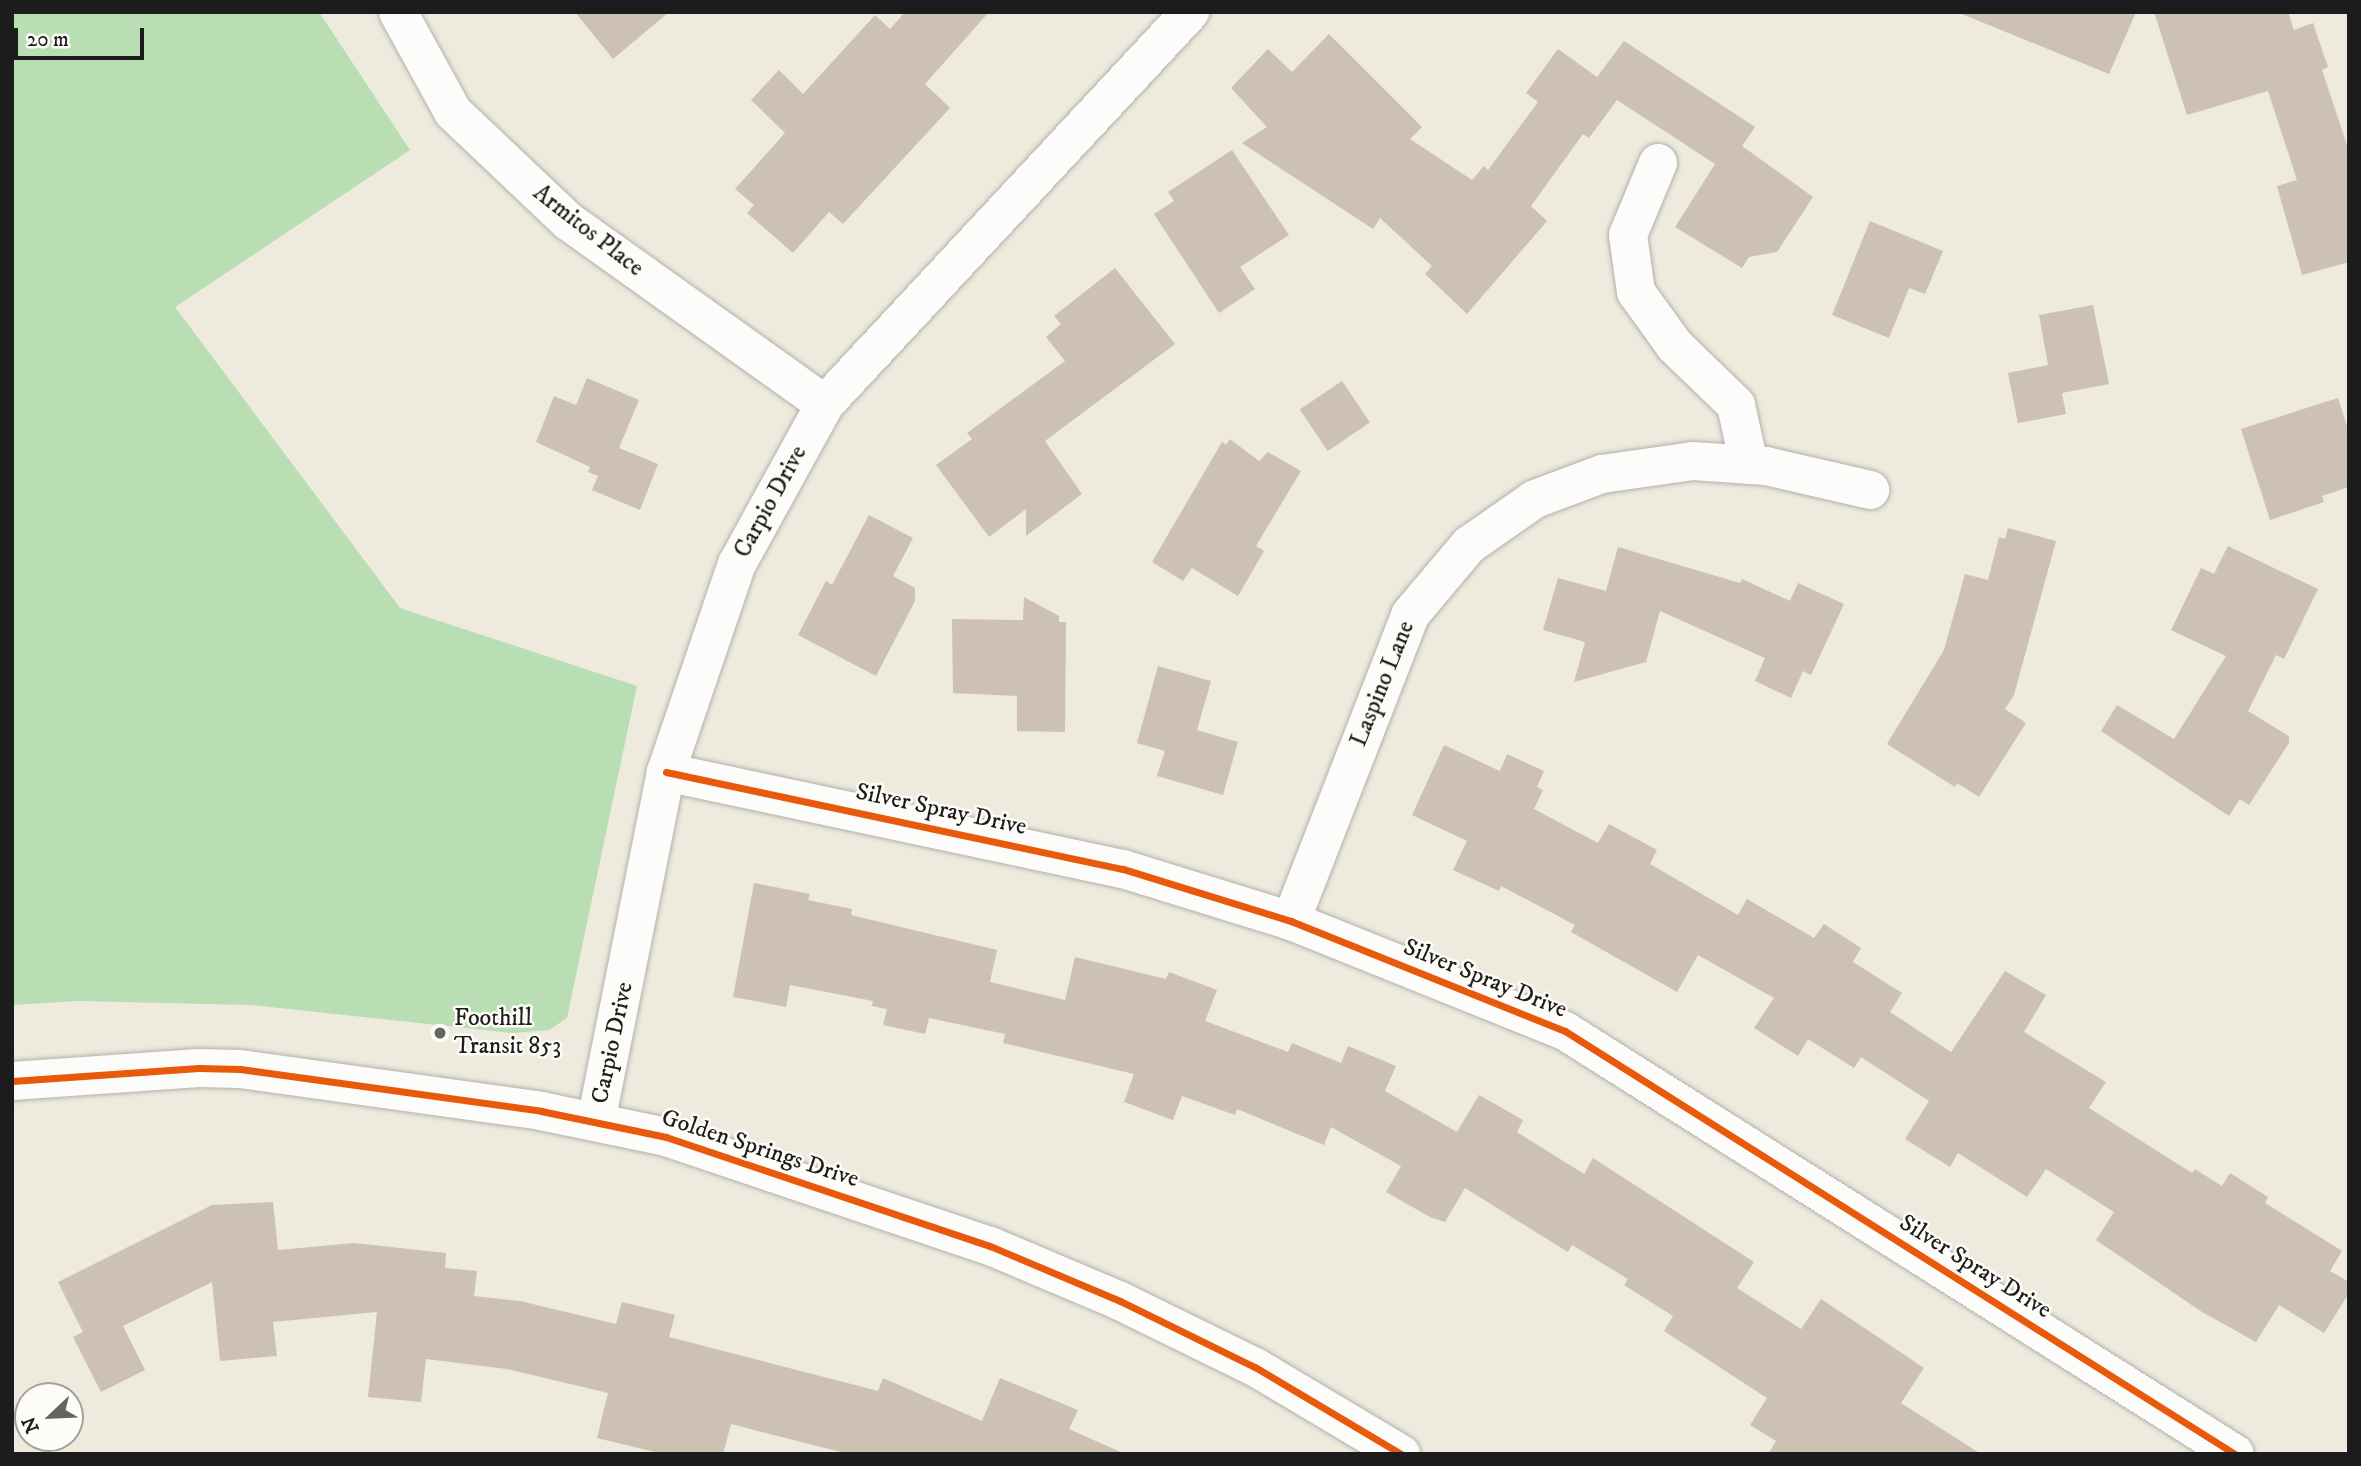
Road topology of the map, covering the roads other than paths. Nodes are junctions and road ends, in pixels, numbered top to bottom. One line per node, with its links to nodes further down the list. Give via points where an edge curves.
1 (398, 12): 4 (street, Armitos Place, via 453,112 568,221)
2 (1190, 12): 4 (street, Carpio Drive)
3 (1658, 163): 5 (street, via 1628,235 1636,292 1675,346 1736,405)
4 (825, 404): 7 (street, Carpio Drive, via 737,564)
5 (1749, 465): 6 (street, Laspino Lane); 8 (street, Laspino Lane, via 1693,461 1602,474 1535,499 1469,545 1410,615)
6 (1870, 490)
7 (666, 772): 8 (street, Silver Spray Drive, via 1123,869); 10 (street, Carpio Drive)
8 (1291, 921): 12 (street, Silver Spray Drive, via 1565,1031)
9 (12, 1081): 10 (street, Golden Springs Drive, via 240,1069)
10 (596, 1122): 11 (street, Golden Springs Drive, via 666,1137 990,1246 1120,1301 1255,1367)
11 (1401, 1454)
12 (2235, 1454)

